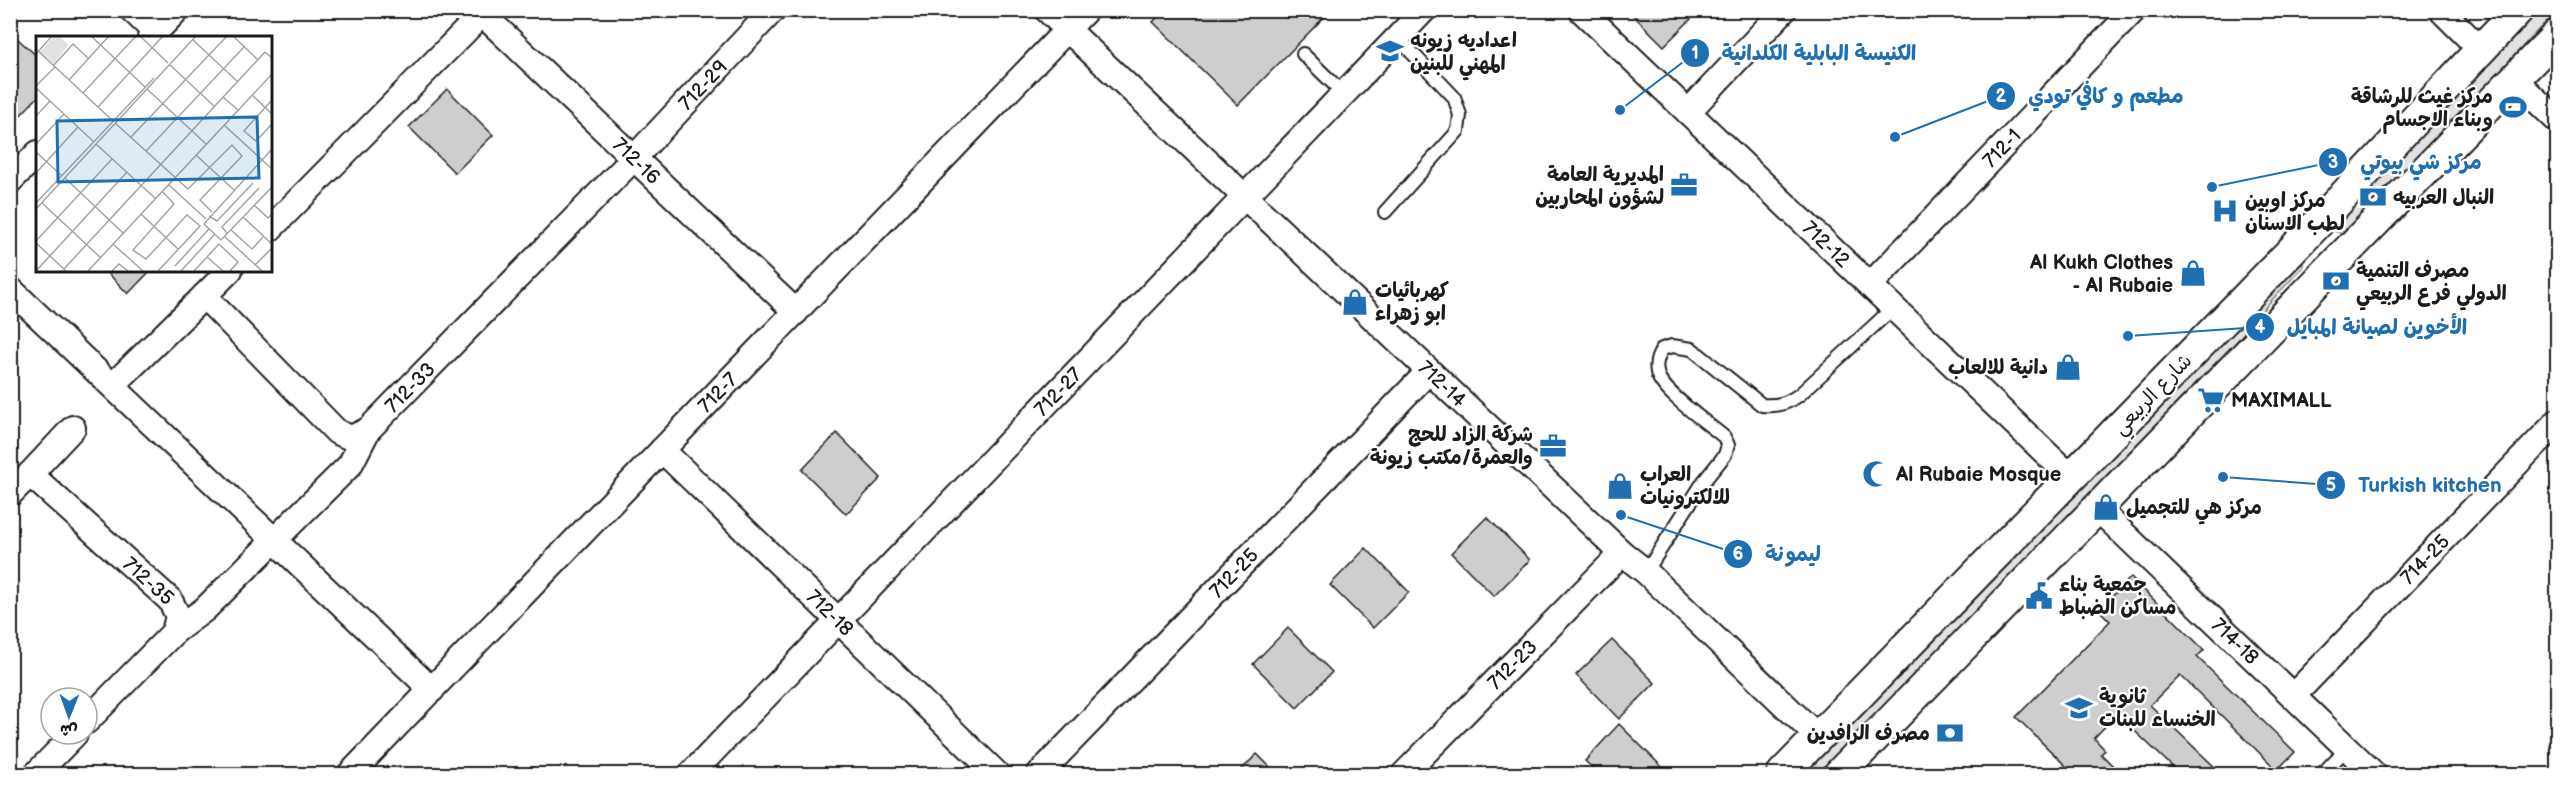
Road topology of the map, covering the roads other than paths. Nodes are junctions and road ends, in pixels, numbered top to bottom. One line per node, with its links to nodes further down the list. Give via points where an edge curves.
1 (132, 10): 15 (street)
2 (177, 10): 15 (street)
3 (773, 10): 24 (street, 712-29)
4 (1047, 10): 13 (street)
5 (1086, 10): 13 (street, 712-7)
6 (1424, 10): 16 (street, 712-27)
7 (1581, 10): 21 (street, 712-12)
8 (1784, 10): 21 (street)
9 (2134, 10): 32 (street, 712-1)
10 (2441, 10): 17 (street)
11 (2518, 10): 17 (street, شارع الربيعي)
12 (482, 12): 24 (street, 712-16); 28 (street)
13 (1067, 30): 26 (street, 712-14); 36 (street, 712-7)
14 (2558, 34): 19 (street, شارع الربيعي)
15 (153, 35)
16 (1398, 38): 20 (street, 712-27); 27 (lane, via 1454,98 1460,115 1458,131)
17 (2481, 50): 29 (street, شارع الربيعي)
18 (1304, 54): 20 (lane)
19 (2514, 79): 22 (street); 30 (street, شارع الربيعي)
20 (1344, 94): 26 (street, 712-27)
21 (1688, 112): 32 (street, 712-12)
22 (2558, 121)
23 (36, 155): 25 (street)
24 (634, 158): 36 (street, 712-16); 41 (street, 712-33)
25 (10, 181)
26 (1245, 198): 37 (street, 712-14); 50 (street, 712-27)
27 (1385, 212)
28 (272, 227)
29 (2302, 240): 30 (street); 44 (street, شارع الربيعي)
30 (2330, 269): 46 (street, شارع الربيعي)
31 (228, 272): 34 (street)
32 (1870, 285): 35 (street, 712-12)
33 (10, 289): 38 (street)
34 (204, 296): 38 (street); 41 (street, 712-33, via 337,432 351,438)
35 (1893, 308): 44 (street, 712-12); 49 (lane, via 1799,395 1775,406 1762,405 1692,349 1662,349 1657,374 1665,387 1724,437 1728,445)
36 (796, 312): 42 (street, 712-7)
37 (1429, 371): 48 (street, 712-14); 63 (street, 712-25)
38 (113, 385): 47 (street)
39 (2558, 421): 53 (street, 714-25)
40 (73, 428): 43 (street)
41 (368, 430): 47 (street, via 350,465)
42 (662, 450): 50 (street, 712-18); 52 (street, 712-7)
43 (30, 474): 45 (street); 51 (street, 712-35, via 170,600 178,616)
44 (2071, 477): 55 (street, شارع الربيعي)
45 (10, 494)
46 (2097, 508): 53 (street, 714-18); 58 (street, شارع الربيعي)
47 (275, 539): 51 (street, via 205,609); 52 (street)
48 (1622, 553): 49 (street, 712-14); 64 (street, 712-23)
49 (1646, 572): 55 (street, 712-14)
50 (839, 621): 61 (street, 712-27); 62 (street, 712-18)
51 (174, 632): 54 (street, 712-35)
52 (432, 690): 60 (street, 712-7)
53 (2292, 696): 57 (street, 714-18)
54 (99, 710)
55 (1818, 737): 65 (street, شارع الربيعي)
56 (63, 746): 59 (street)
57 (2347, 748): 66 (lane); 67 (street, 714-18)
58 (1851, 770)
59 (36, 774)
60 (350, 774)
61 (692, 774)
62 (997, 774)
63 (1039, 774)
64 (1404, 774)
65 (1782, 774)
66 (2322, 774)
67 (2374, 774)

